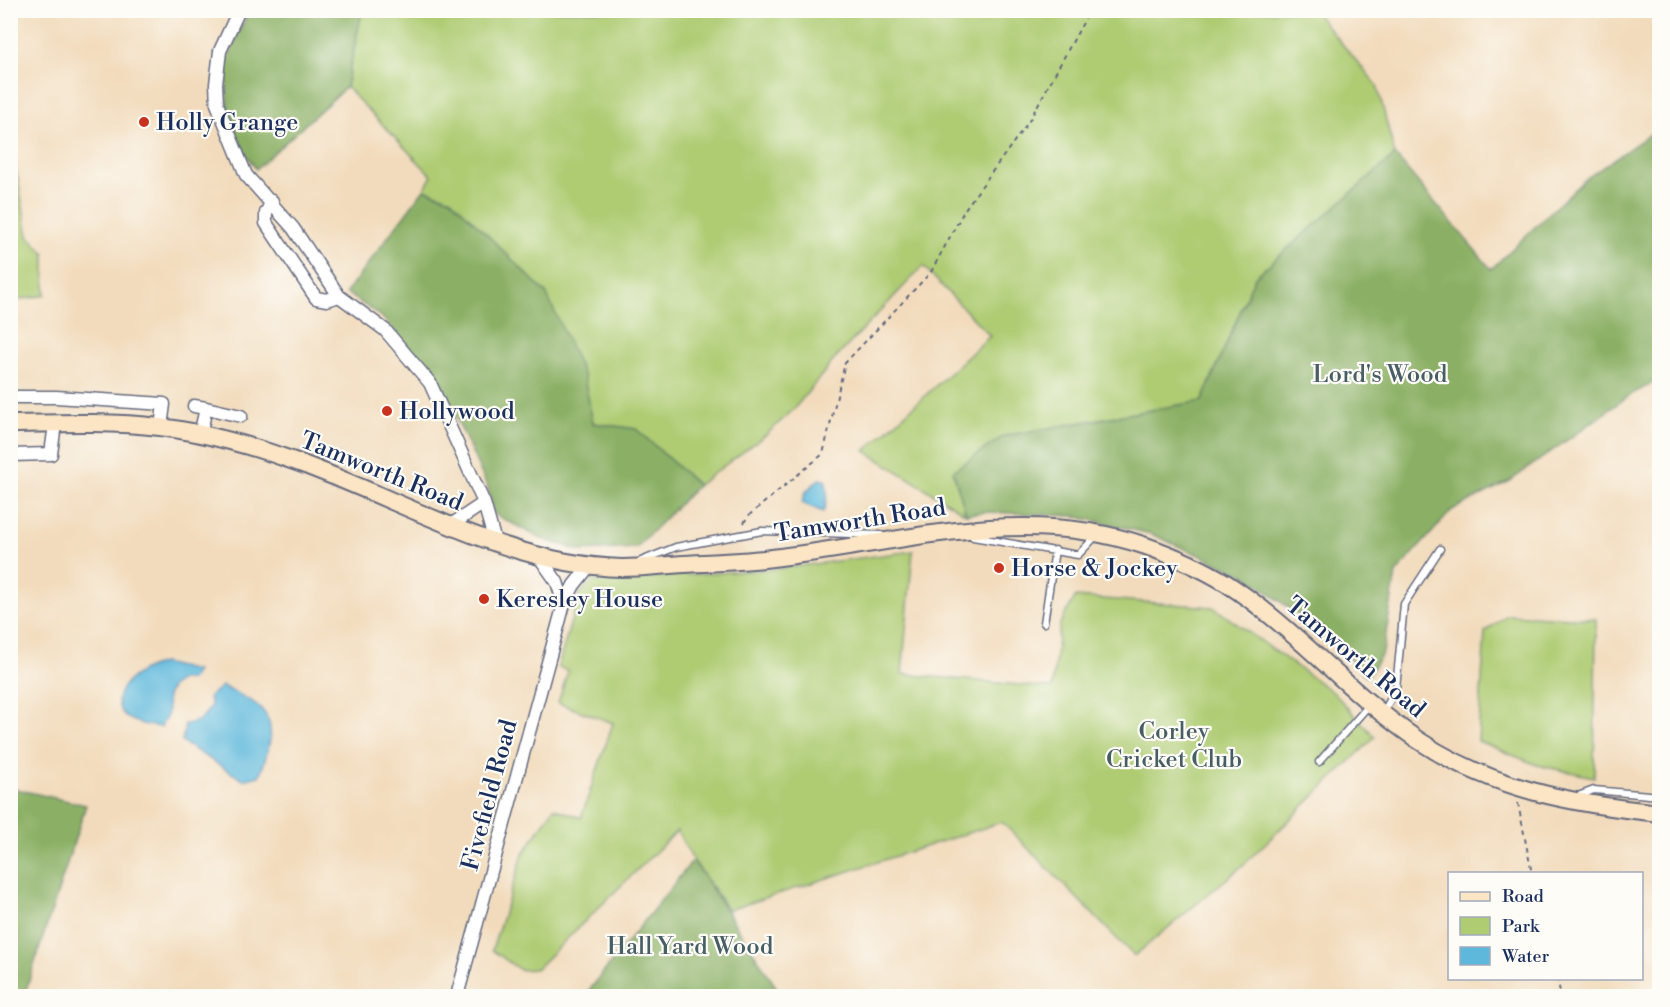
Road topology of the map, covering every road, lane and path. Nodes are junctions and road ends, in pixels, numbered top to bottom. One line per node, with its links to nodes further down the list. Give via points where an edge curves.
1 (239, 10): 3 (street, via 220,51 217,104 246,174)
2 (1090, 10): 16 (path, via 1029,122 965,209 931,272 845,363 823,454 748,516)
3 (272, 201): 4 (street); 4 (street, via 266,223 316,297 327,300)
4 (339, 296): 12 (street, via 385,330 430,383)
5 (10, 398): 9 (street, via 164,404)
6 (240, 416): 10 (street, via 200,407)
7 (55, 423): 8 (main road, Tamworth Road); 9 (main road, Tamworth Road); 11 (street, via 51,454)
8 (10, 424)
9 (161, 427): 10 (main road, Tamworth Road)
10 (200, 435): 13 (main road, Tamworth Road, via 295,460)
11 (10, 455)
12 (484, 503): 13 (street); 18 (street)
13 (451, 525): 18 (main road, Tamworth Road)
14 (943, 532): 15 (main road, Tamworth Road, via 1009,525); 17 (main road, Tamworth Road); 20 (lane)
15 (1099, 533): 20 (lane, via 1078,555); 26 (main road, Tamworth Road, via 1171,556 1226,583)
16 (738, 534): 17 (lane, via 762,531); 23 (lane, via 676,547)
17 (909, 536): 23 (main road, Tamworth Road, via 771,559)
18 (495, 542): 21 (main road, Tamworth Road)
19 (1440, 549): 26 (lane, via 1404,604 1396,689)
20 (1054, 550): 25 (lane)
21 (538, 555): 22 (main road, Tamworth Road); 24 (street, via 557,582)
22 (590, 565): 23 (main road, Tamworth Road); 24 (street, Fivefield Road)
23 (623, 568)
24 (564, 604): 34 (street, Fivefield Road)
25 (1044, 622)
26 (1377, 709): 27 (lane); 28 (main road, Tamworth Road, via 1450,759)
27 (1319, 762)
28 (1519, 788): 30 (main road, Tamworth Road); 32 (path, via 1517,809)
29 (1659, 796): 30 (lane, via 1594,790)
30 (1566, 801): 31 (main road, Tamworth Road)
31 (1659, 813)
32 (1532, 872)
33 (1557, 980): 35 (path)
34 (457, 996)
35 (1561, 996)

